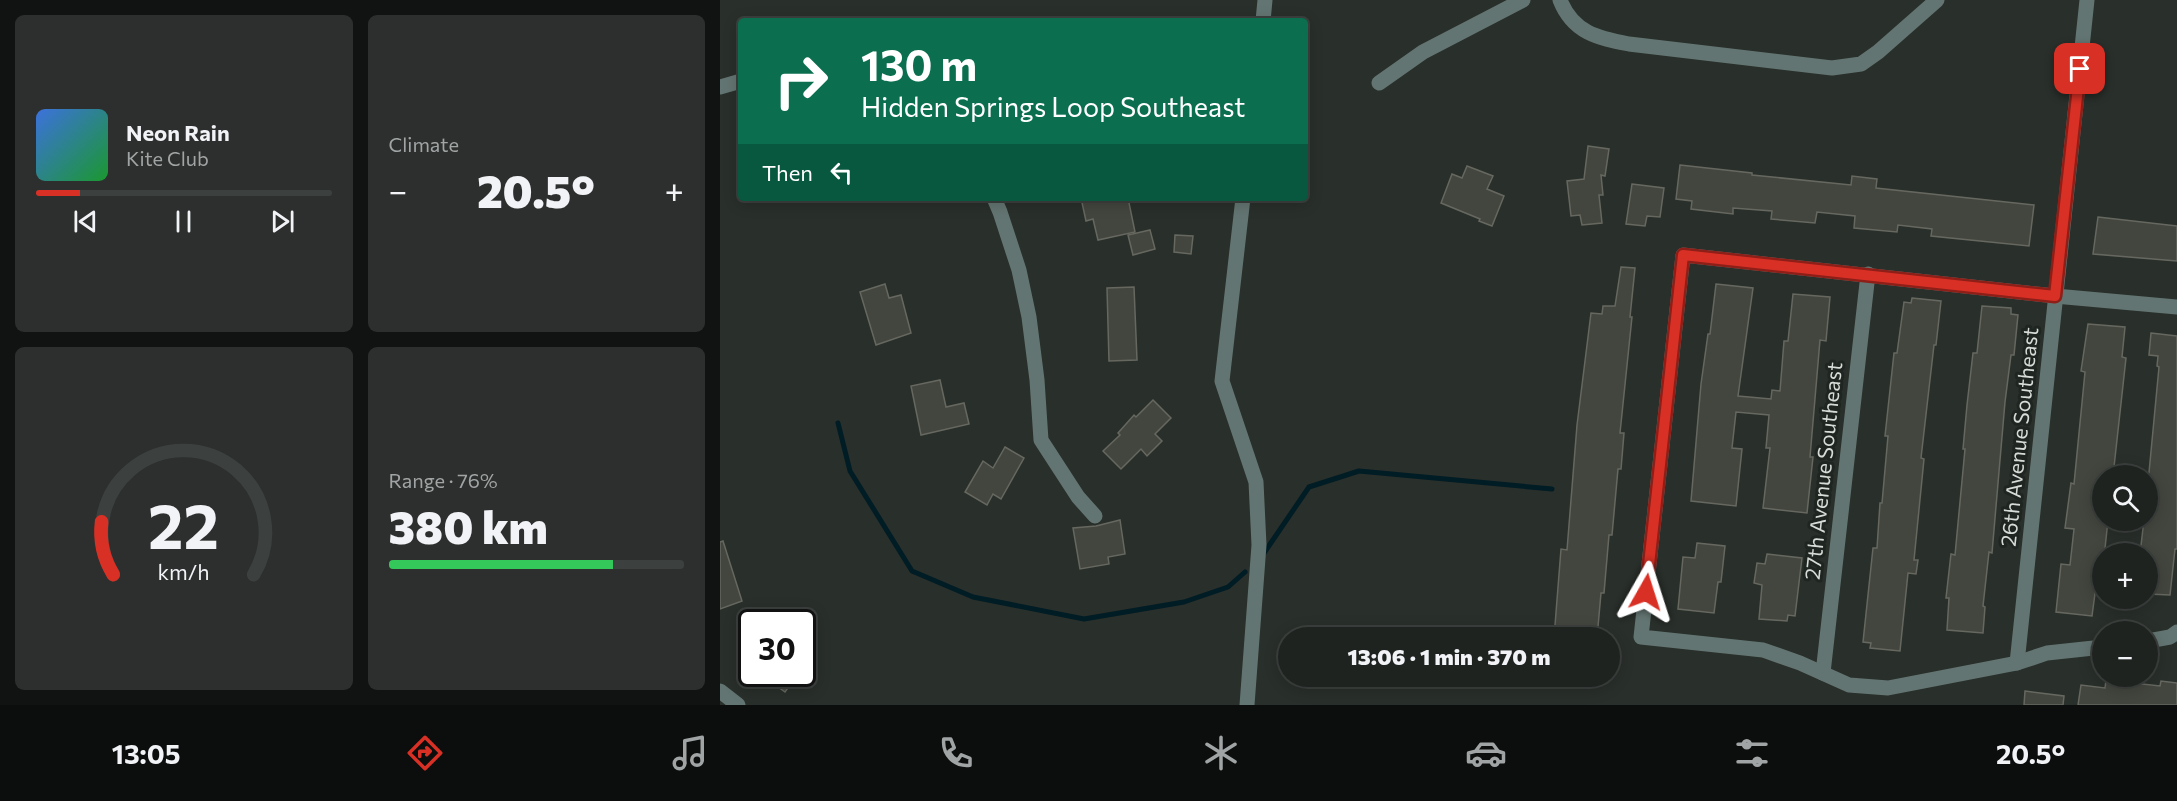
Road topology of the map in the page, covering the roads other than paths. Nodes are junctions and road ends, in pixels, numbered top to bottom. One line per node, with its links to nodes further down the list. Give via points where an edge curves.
1 (1265, 0): 6 (street)
2 (1523, 0): 8 (street, via 1423,52)
3 (1560, 0): 4 (street, via 1571,19 1599,39 1832,68 1861,64)
4 (1937, 0)
5 (2087, 0): 13 (street, 26th Avenue Southeast)
6 (1263, 18)
7 (738, 82): 9 (street)
8 (1379, 83)
9 (720, 87)
10 (995, 201): 15 (street, via 1019,270 1029,317 1041,440)
11 (1243, 201): 23 (street, via 1222,381 1256,482 1259,545)
12 (1868, 274): 13 (street); 20 (street, 27th Avenue Southeast); 20 (street, via 1683,255 1641,638 1763,650)
13 (2055, 296): 14 (street); 19 (street, 26th Avenue Southeast)
14 (2177, 307)
15 (1095, 516)
16 (2177, 632): 17 (street)
17 (2158, 639)
18 (2092, 648): 19 (street, via 2047,653)
19 (2017, 663): 20 (street, via 1888,688 1849,685)
20 (1823, 674)
21 (720, 691): 22 (street)
22 (738, 705)
23 (1247, 705)

